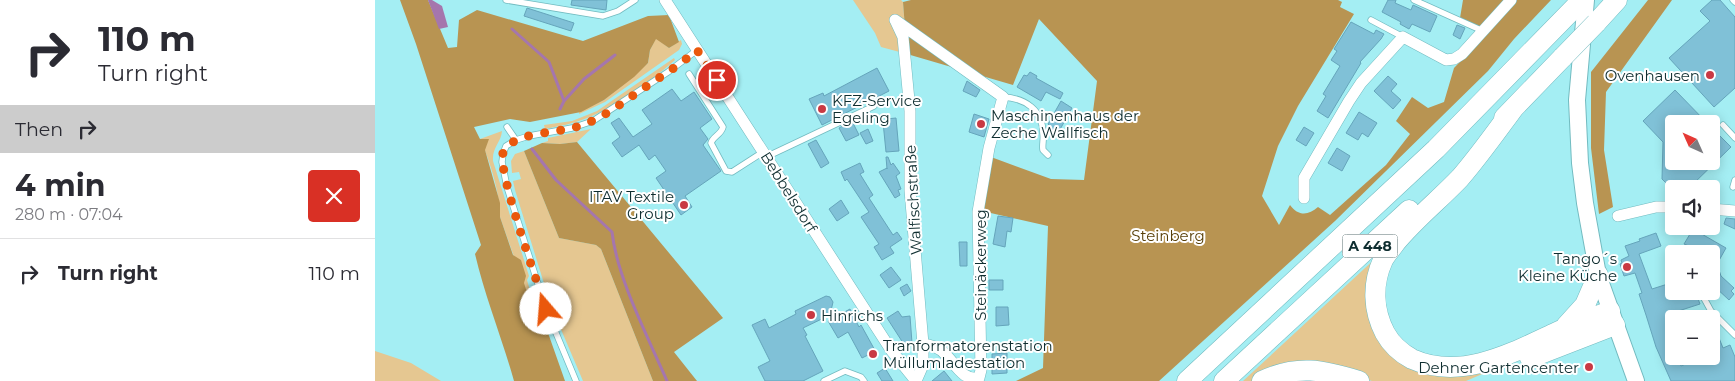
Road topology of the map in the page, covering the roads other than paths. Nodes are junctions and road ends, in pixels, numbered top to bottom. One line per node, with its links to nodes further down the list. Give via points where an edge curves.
1 (506, 0): 2 (lane, via 603,16)
2 (635, 0)
3 (665, 0): 11 (street, Bebbelsdorf)
4 (1414, 0): 9 (lane)
5 (1511, 0): 9 (street)
6 (1584, 0): 29 (main road, via 1578,116 1585,203); 40 (highway, A 448, via 1436,149)
7 (1617, 0): 15 (highway, A 448, bridge)
8 (1371, 20): 10 (lane)
9 (1483, 31): 10 (street, via 1461,54 1446,60)
10 (1403, 37): 24 (street, via 1373,67 1349,101 1304,178)
11 (697, 50): 19 (lane, via 593,121); 20 (street, Bebbelsdorf)
12 (689, 74): 20 (lane, via 723,127 711,143 727,171 731,172)
13 (1003, 97): 21 (lane, via 1020,99 1036,111 1043,128 1043,150); 34 (street, Steinäckerweg, via 989,148 978,212 979,378 968,379 936,347); 34 (street, Walfischstraße, via 895,20 903,36 910,111 910,190)
14 (874, 106): 20 (lane)
15 (1513, 109): 32 (highway, via 1460,178 1410,226 1383,259 1375,292 1376,308 1381,325 1396,348 1418,362 1440,369 1483,365); 41 (highway, A 448, via 1397,222)
16 (1723, 125): 18 (lane)
17 (507, 127): 19 (lane)
18 (1735, 138)
19 (516, 140): 36 (lane, via 507,146 503,154 507,187 546,309)
20 (765, 154): 39 (street, Bebbelsdorf, via 891,350)
21 (1048, 155)
22 (1735, 180): 23 (lane)
23 (1733, 187)
24 (1304, 198)
25 (1665, 207): 28 (street)
26 (1720, 210): 27 (street)
27 (1735, 211)
28 (1618, 216)
29 (1598, 275): 31 (main road); 32 (highway, via 1585,305)
30 (1705, 300): 33 (lane, via 1711,311)
31 (1612, 318): 32 (highway); 44 (highway, via 1579,338); 45 (main road)
32 (1561, 330)
33 (1735, 335)
34 (923, 344): 39 (street, Walfischstraße, via 923,365)
35 (862, 379): 37 (lane, via 845,371); 38 (lane)
36 (576, 381)
37 (824, 381)
38 (854, 381)
39 (916, 381)
40 (1187, 381)
41 (1225, 381)
42 (1262, 381): 43 (highway, via 1278,373 1297,370 1322,371)
43 (1359, 381)
44 (1475, 381)
45 (1636, 381)

